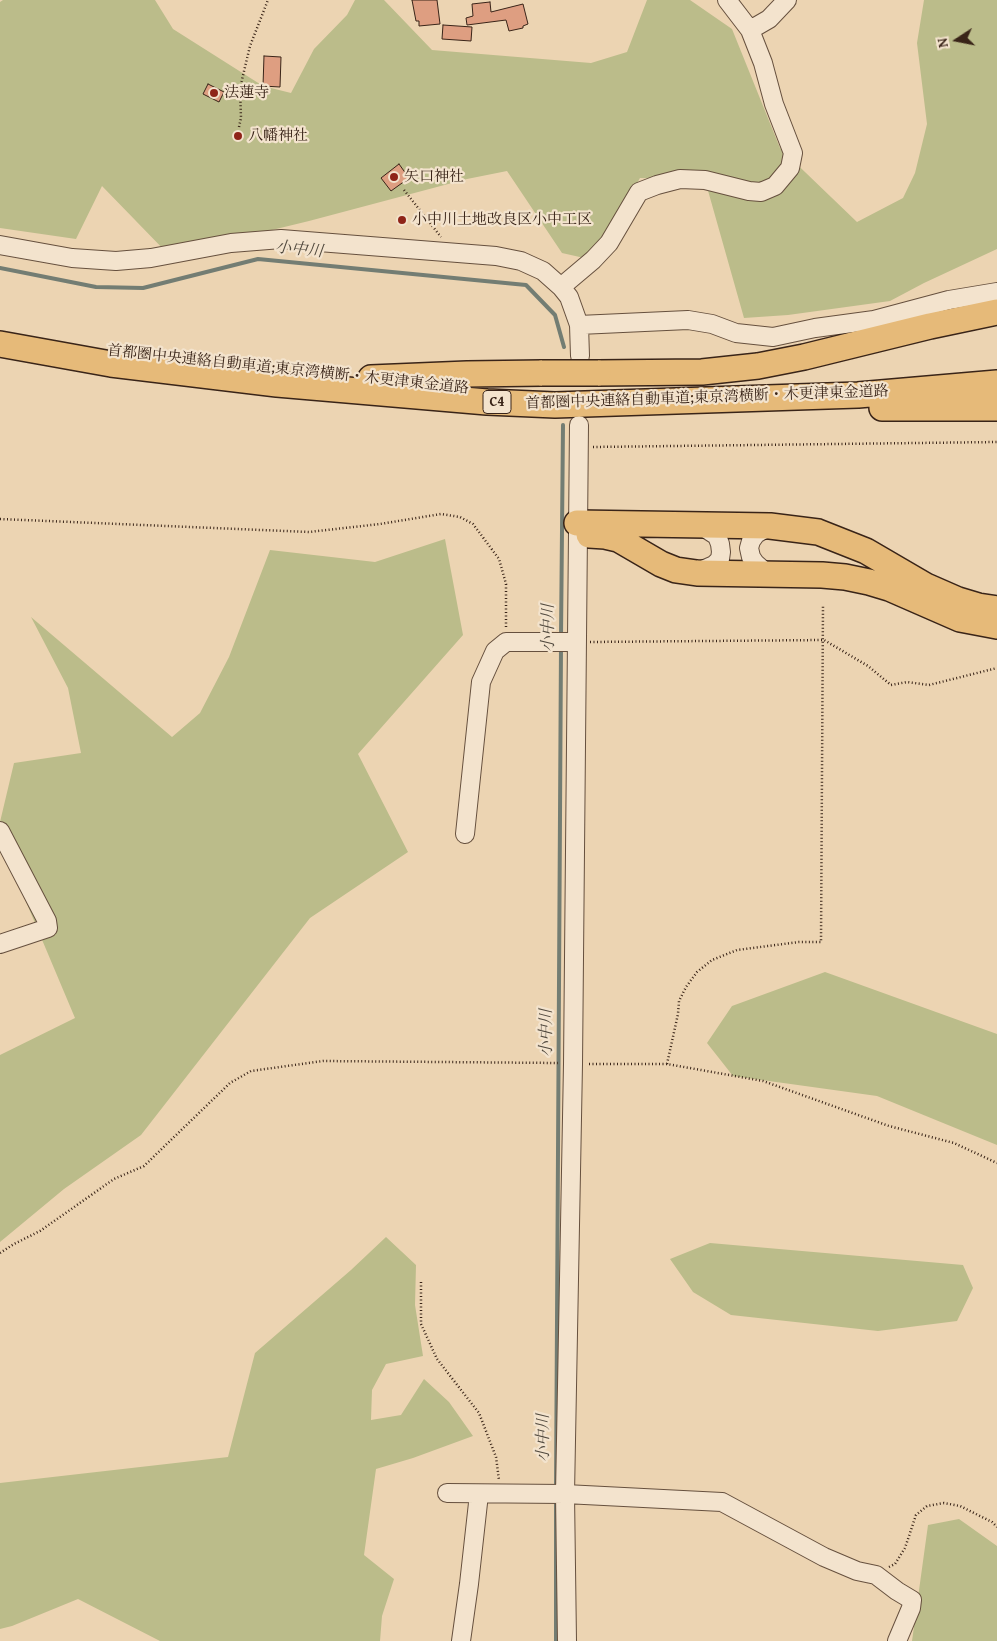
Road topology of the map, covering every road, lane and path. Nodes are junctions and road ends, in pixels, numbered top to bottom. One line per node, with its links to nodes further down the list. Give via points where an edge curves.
1 (268, 0): 5 (path, via 250,46 240,88)
2 (727, 0): 4 (street)
3 (788, 0): 4 (street, via 769,19)
4 (750, 30): 9 (street, via 793,153 790,168 776,186 761,192 705,180 680,179 639,192 609,243)
5 (239, 127)
6 (404, 190): 8 (path)
7 (0, 245): 8 (street, via 72,258 116,261 152,258 231,243 281,239)
8 (450, 251): 9 (street, via 521,261 544,271)
9 (560, 287): 12 (street, via 569,297)
10 (997, 292): 12 (street, via 949,300 874,320 773,337 736,333 688,320)
11 (997, 312): 17 (highway, bridge, via 804,357 702,372)
12 (579, 326): 15 (street)
13 (0, 334): 17 (highway, 首都圏中央連絡自動車道;東京湾横断・木更津東金道路 / C4, via 151,359)
14 (0, 344): 19 (highway, 首都圏中央連絡自動車道;東京湾横断・木更津東金道路 / C4, via 111,364 278,384)
15 (580, 356)
16 (997, 373): 17 (highway, 首都圏中央連絡自動車道;東京湾横断・木更津東金道路 / C4, via 725,394 556,394)
17 (361, 378)
18 (997, 383): 19 (highway, 首都圏中央連絡自動車道;東京湾横断・木更津東金道路 / C4, via 858,395)
19 (555, 405): 20 (highway, via 638,410)
20 (997, 408)
21 (579, 425): 23 (street)
22 (997, 442): 23 (path)
23 (579, 447): 27 (street)
24 (0, 518): 34 (path, via 309,532 441,514 460,517 473,524 499,559 506,584)
25 (700, 525): 26 (highway); 27 (highway); 28 (street, via 717,536 721,552 714,566)
26 (770, 526): 29 (street, via 756,534 750,548 755,564); 31 (highway, via 818,532 842,540 926,586 958,600)
27 (578, 529): 28 (highway, via 618,539 661,564); 35 (street)
28 (696, 573): 29 (highway)
29 (772, 574): 32 (highway, via 822,575 869,582 960,619)
30 (823, 605): 33 (path)
31 (997, 609)
32 (997, 626)
33 (824, 640): 35 (path); 36 (path, via 868,666 891,685 907,682 928,686); 41 (path, via 821,942 737,950 712,960 697,972 679,1001)
34 (506, 642): 35 (street); 38 (street, via 495,651 481,682)
35 (567, 642): 40 (street)
36 (997, 668)
37 (0, 831): 39 (street, via 47,920 48,928)
38 (465, 834)
39 (0, 944)
40 (573, 1064): 41 (path); 43 (path, via 323,1061 252,1071 230,1083 144,1166 114,1179 40,1231); 48 (street)
41 (667, 1064): 42 (path, via 763,1081 889,1126 954,1143)
42 (997, 1163)
43 (0, 1253)
44 (421, 1282): 47 (path, via 421,1324 437,1359 479,1413 496,1457)
45 (447, 1494): 46 (street)
46 (479, 1494): 47 (street); 51 (street)
47 (500, 1494): 48 (street)
48 (558, 1494): 50 (street, via 722,1502 824,1557 856,1571); 52 (street)
49 (997, 1527): 50 (path, via 960,1506 944,1503 926,1506 916,1515 905,1548 895,1564)
50 (876, 1575): 53 (street, via 912,1600)
51 (461, 1641)
52 (566, 1641)
53 (896, 1641)

